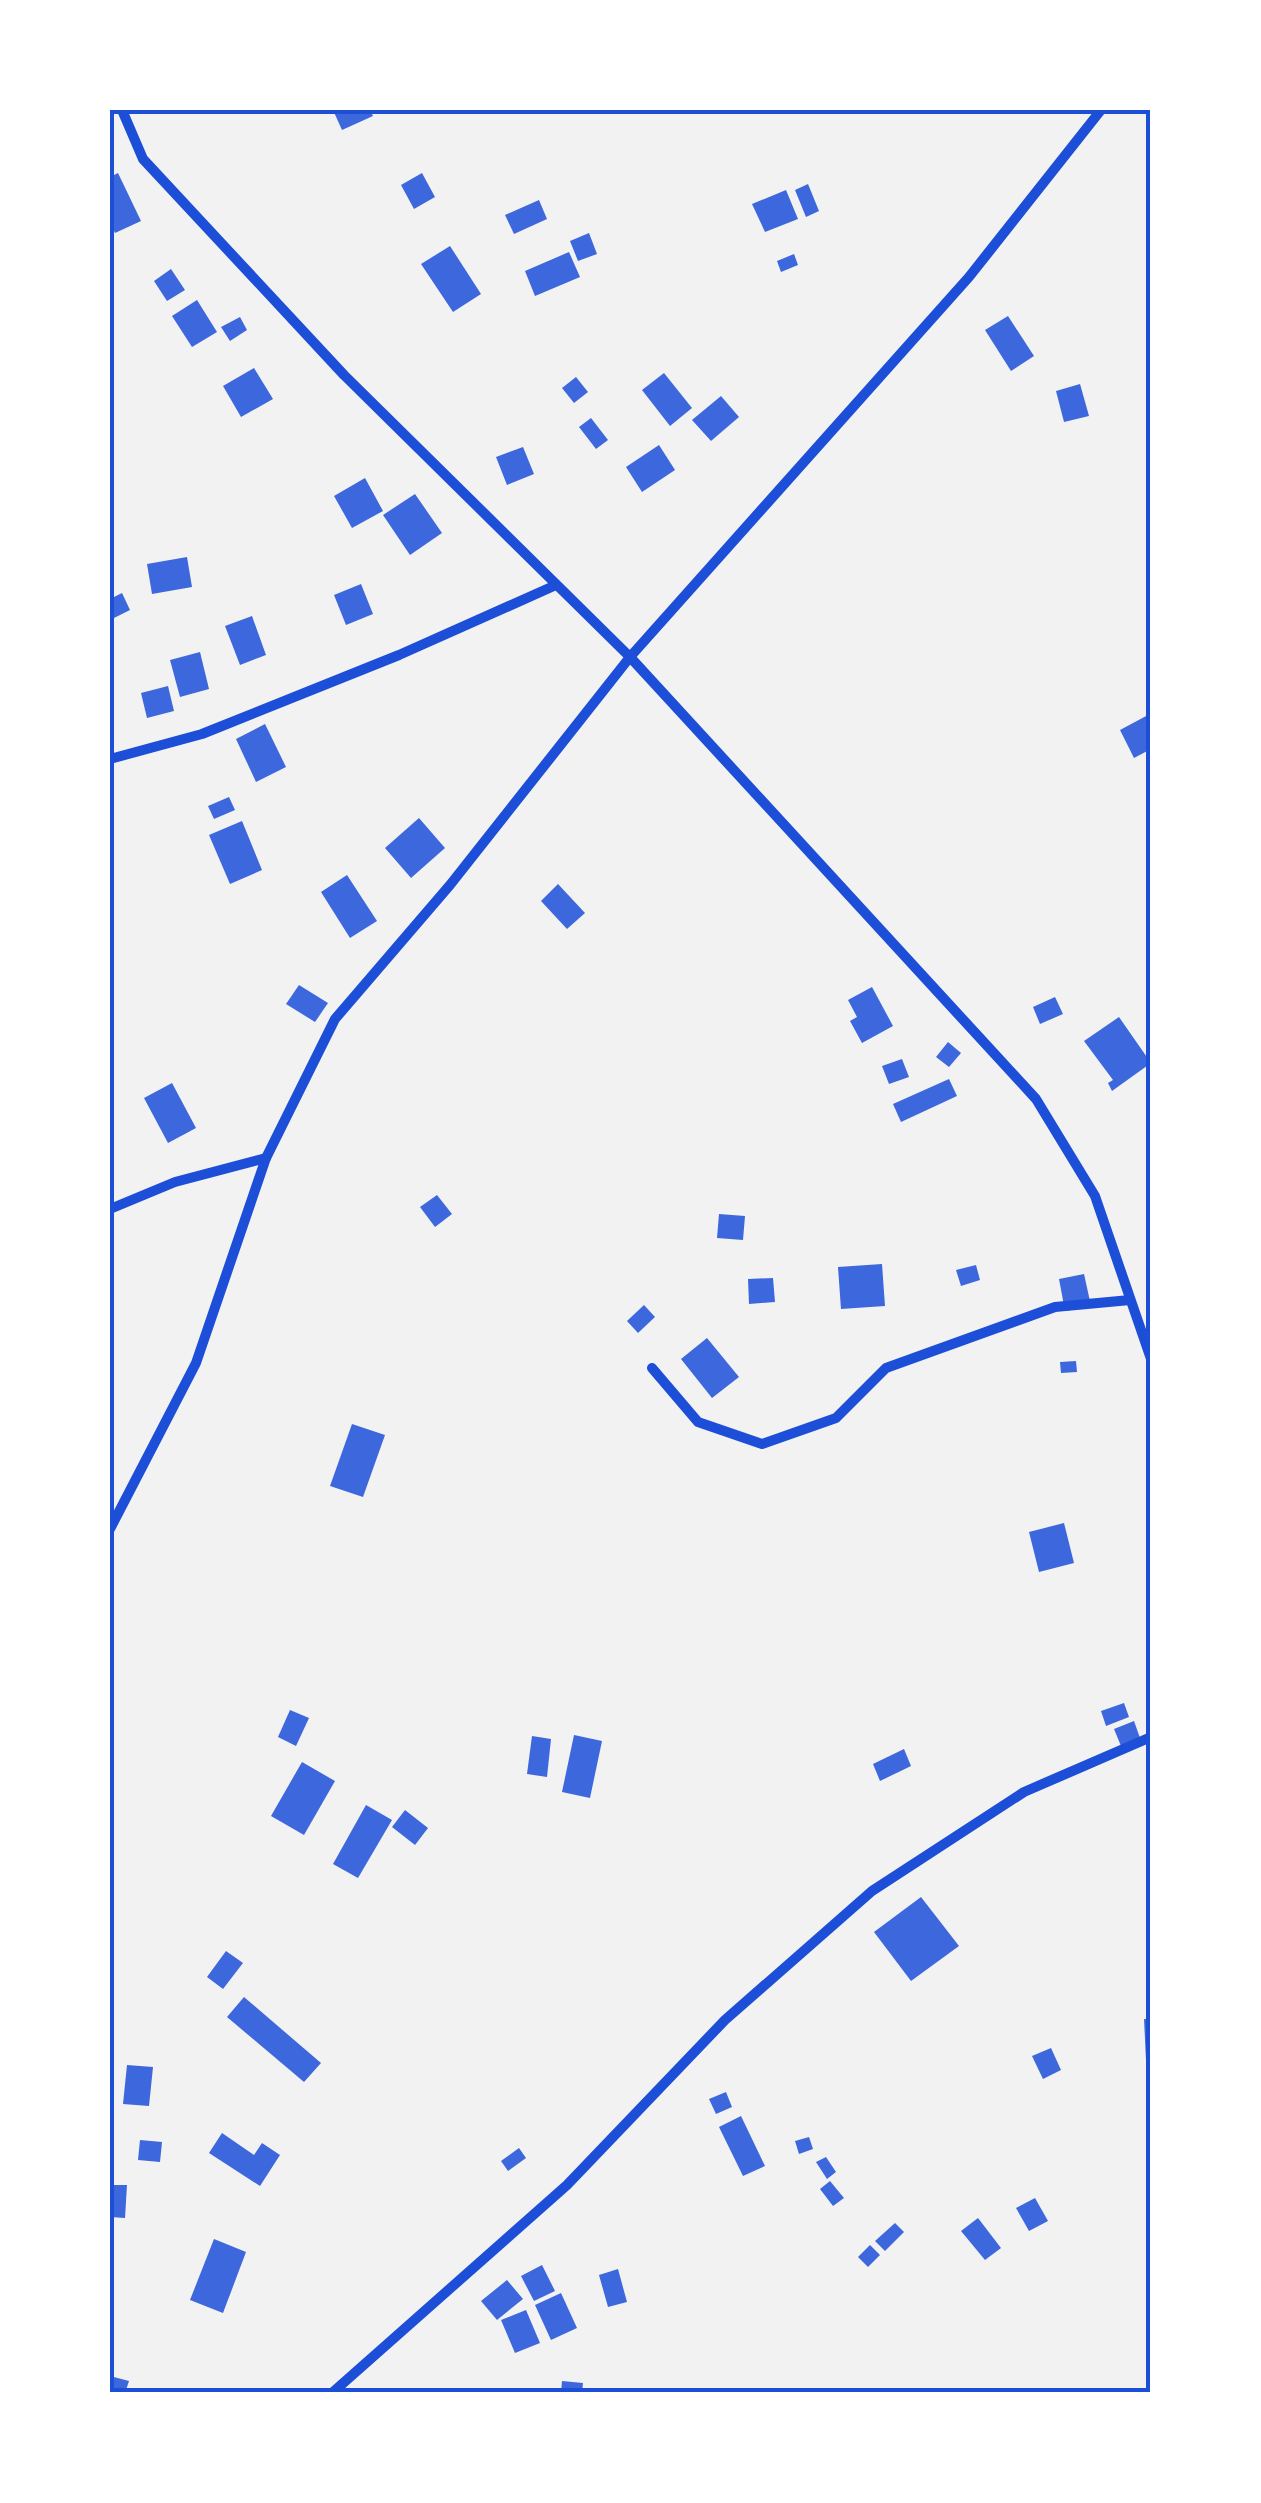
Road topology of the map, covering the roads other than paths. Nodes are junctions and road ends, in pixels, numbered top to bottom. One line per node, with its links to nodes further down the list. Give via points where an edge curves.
1 (122, 110): 3 (street, via 156,174 344,375)
2 (1101, 110): 4 (street, via 970,277)
3 (556, 584): 4 (street); 5 (street, via 220,726)
4 (630, 658): 6 (street, via 336,1019); 8 (street, via 1036,1099 1095,1196)
5 (110, 759)
6 (266, 1158): 7 (street, via 175,1182); 11 (street, via 196,1363)
7 (110, 1210)
8 (1130, 1300): 9 (street); 10 (street, via 1055,1307 886,1368 836,1418 762,1444 698,1422)
9 (1151, 1359)
10 (652, 1368)
11 (110, 1529)
12 (1151, 1737): 13 (street, via 1024,1792 872,1891 725,2020 568,2184)
13 (332, 2393)

